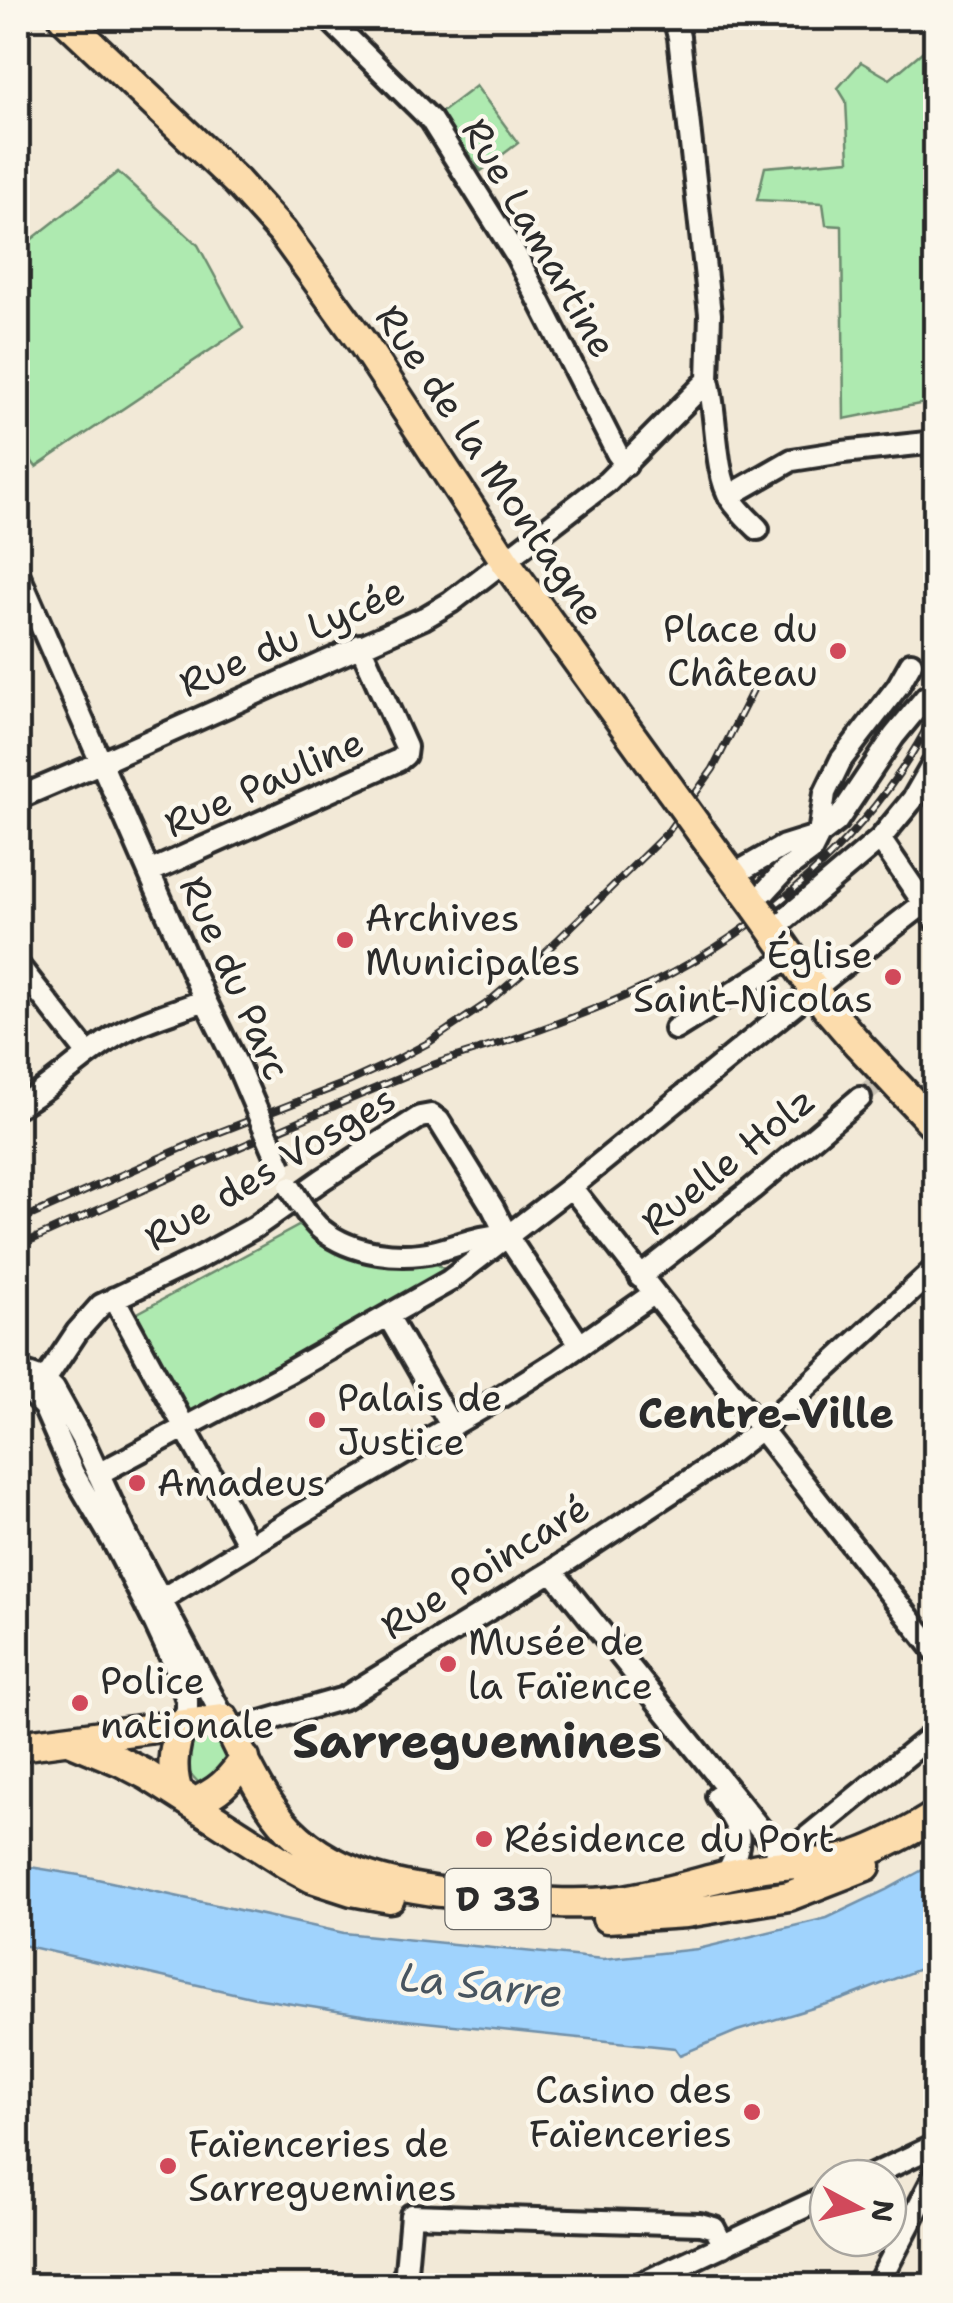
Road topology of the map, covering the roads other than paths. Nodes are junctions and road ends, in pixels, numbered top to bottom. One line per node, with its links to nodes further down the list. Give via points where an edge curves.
1 (328, 18): 6 (street, Rue Lamartine, via 432,120 517,257)
2 (674, 18): 4 (street, via 710,314)
3 (68, 19): 9 (main road, Rue de la Montagne, via 282,232)
4 (708, 380): 6 (street, Rue du Lycée); 7 (street)
5 (936, 442): 7 (street, via 792,460)
6 (626, 464): 9 (street, Rue du Lycée)
7 (729, 496): 8 (street)
8 (758, 530)
9 (504, 560): 11 (street, Rue du Lycée, via 424,618); 20 (main road, Rue de la Montagne, bridge)
10 (18, 573): 14 (street, Rue du Parc)
11 (360, 645): 14 (street, Rue du Lycée); 19 (street, Rue Pauline, via 405,755)
12 (911, 664): 17 (street, via 841,760)
13 (926, 697): 17 (street, via 837,821)
14 (100, 763): 16 (street, Rue du Lycée); 19 (street, Rue du Parc)
15 (934, 765): 18 (street)
16 (18, 798)
17 (819, 835): 20 (street); 22 (street, via 811,851 784,871)
18 (880, 839): 21 (street); 22 (street)
19 (149, 872): 26 (street, Rue du Parc)
20 (733, 875): 22 (main road, Rue de la Montagne)
21 (931, 905): 25 (street)
22 (762, 916): 23 (main road, Rue de la Montagne)
23 (792, 956): 25 (main road, Rue de la Montagne); 27 (street)
24 (18, 965): 28 (street)
25 (814, 988): 31 (main road, Rue de la Montagne, via 883,1078); 32 (street)
26 (205, 1000): 28 (street, via 122,1032); 33 (street, Rue du Parc, bridge, via 281,1167 324,1232 384,1253 422,1254)
27 (675, 1029)
28 (88, 1054): 30 (street)
29 (860, 1098): 35 (street, Ruelle Holz)
30 (18, 1106)
31 (936, 1127)
32 (571, 1187): 33 (street); 35 (street)
33 (506, 1236): 36 (street, Rue des Vosges, via 438,1121 420,1117 197,1260); 37 (street, via 449,1281); 38 (street, Rue des Vosges)
34 (936, 1268): 43 (street, Rue Poincaré)
35 (647, 1286): 38 (street, Ruelle Holz); 43 (street)
36 (114, 1298): 40 (street, Rue des Vosges, via 88,1317); 41 (street)
37 (388, 1316): 41 (street); 42 (street)
38 (580, 1345): 42 (street, Ruelle Holz)
39 (18, 1378): 40 (street); 45 (street, via 44,1407)
40 (45, 1380): 44 (street)
41 (185, 1426): 44 (street); 46 (street)
42 (452, 1427): 46 (street, Ruelle Holz)
43 (762, 1428): 47 (street, Rue Poincaré); 49 (street)
44 (98, 1474): 45 (street); 48 (street)
45 (90, 1500): 48 (street)
46 (249, 1545): 48 (street, Ruelle Holz)
47 (552, 1571): 50 (street, Rue Poincaré, via 344,1698); 56 (street)
48 (154, 1604): 50 (street); 51 (street, via 187,1700)
49 (936, 1652)
50 (227, 1725): 51 (main road, D 33); 55 (main road, D 33)
51 (181, 1726): 53 (main road, D 33); 57 (main road, via 174,1746)
52 (936, 1732): 60 (street)
53 (71, 1741): 54 (main road, D 33); 57 (main road, D 33)
54 (18, 1746)
55 (245, 1759): 57 (main road, via 226,1785); 61 (main road, D 33, via 300,1840 386,1883 567,1904 651,1896)
56 (708, 1770): 60 (street); 61 (street, via 717,1798 738,1827 737,1853)
57 (183, 1790): 59 (main road, D 33, via 286,1864 352,1891 582,1918 789,1896)
58 (936, 1815): 60 (main road, D 33, via 850,1858)
59 (936, 1833)
60 (784, 1864): 61 (main road, D 33)
61 (725, 1876)
62 (936, 2146): 63 (street)
63 (908, 2159)
64 (936, 2173): 69 (street)
65 (808, 2206): 66 (street)
66 (723, 2246): 67 (street, via 714,2228 700,2224 411,2215); 68 (street)
67 (399, 2286)
68 (636, 2286)
69 (877, 2286)

